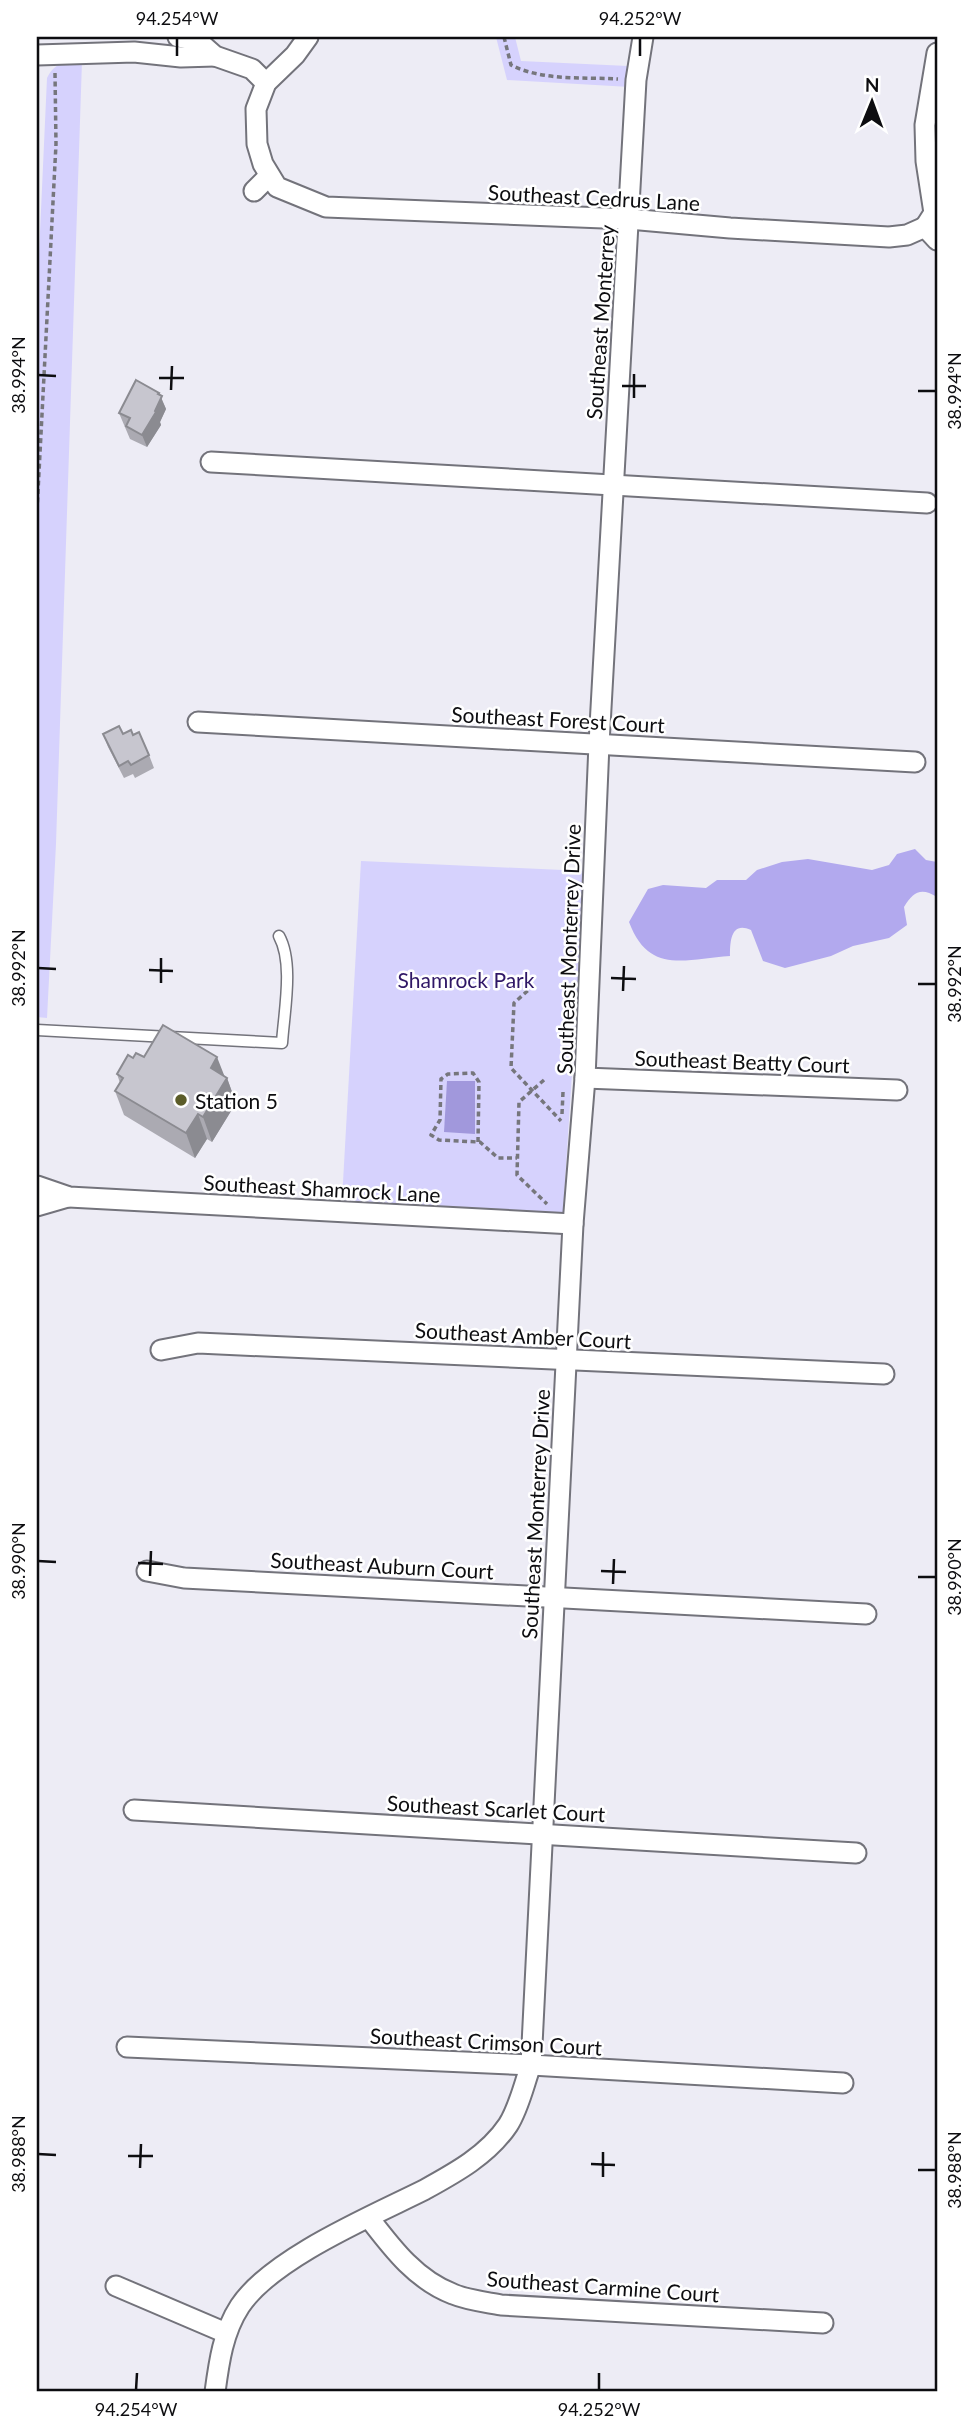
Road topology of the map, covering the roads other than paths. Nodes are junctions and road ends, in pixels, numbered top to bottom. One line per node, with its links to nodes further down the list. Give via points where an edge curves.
1 (178, 37): 6 (street, via 198,41)
2 (308, 37): 7 (street)
3 (643, 37): 10 (street, Southeast Monterrey, via 636,80)
4 (937, 53): 11 (street, via 925,125 934,213)
5 (46, 54): 6 (street)
6 (215, 56): 7 (street, via 252,69)
7 (266, 83): 8 (street, via 256,109 257,144)
8 (269, 176): 9 (street); 10 (street, Southeast Cedrus Lane, via 277,187 326,207)
9 (254, 191)
10 (629, 219): 11 (street, Southeast Cedrus Lane, via 889,237); 13 (street, Southeast Monterrey)
11 (931, 234)
12 (211, 462): 13 (street)
13 (613, 485): 14 (street); 16 (street, Southeast Monterrey Drive)
14 (927, 503)
15 (198, 722): 16 (street, Southeast Forest Court)
16 (598, 744): 17 (street, Southeast Forest Court); 20 (street, Southeast Monterrey Drive)
17 (915, 762)
18 (279, 936): 19 (lane, via 287,979 282,1043)
19 (37, 1030)
20 (585, 1078): 21 (street, Southeast Beatty Court); 25 (street, Southeast Monterrey Drive)
21 (897, 1090)
22 (37, 1186): 23 (street, Southeast Shamrock Lane)
23 (69, 1197): 24 (street, Southeast Shamrock Lane); 25 (street, Southeast Shamrock Lane)
24 (37, 1206)
25 (573, 1224): 27 (street, Southeast Monterrey Drive)
26 (161, 1350): 27 (street, Southeast Amber Court, via 198,1343)
27 (566, 1360): 28 (street, Southeast Amber Court); 30 (street, Southeast Monterrey Drive)
28 (884, 1374)
29 (147, 1571): 30 (street, Southeast Auburn Court, via 184,1578)
30 (553, 1597): 31 (street, Southeast Auburn Court); 33 (street, Southeast Monterrey Drive)
31 (866, 1614)
32 (134, 1810): 33 (street, Southeast Scarlet Court)
33 (541, 1833): 34 (street, Southeast Scarlet Court); 36 (street, Southeast Monterrey Drive)
34 (856, 1853)
35 (127, 2047): 36 (street, Southeast Crimson Court)
36 (531, 2065): 37 (street, Southeast Crimson Court); 38 (street, Southeast Monterrey Drive, via 509,2124 489,2147 459,2171)
37 (843, 2083)
38 (369, 2218): 40 (street, Southeast Carmine Court, via 401,2259 453,2295 500,2305); 41 (street, Southeast Monterrey Drive, via 299,2255 259,2285 240,2305)
39 (116, 2286): 41 (street)
40 (823, 2323)
41 (226, 2333): 42 (street, Southeast Monterrey Drive)
42 (215, 2392)

